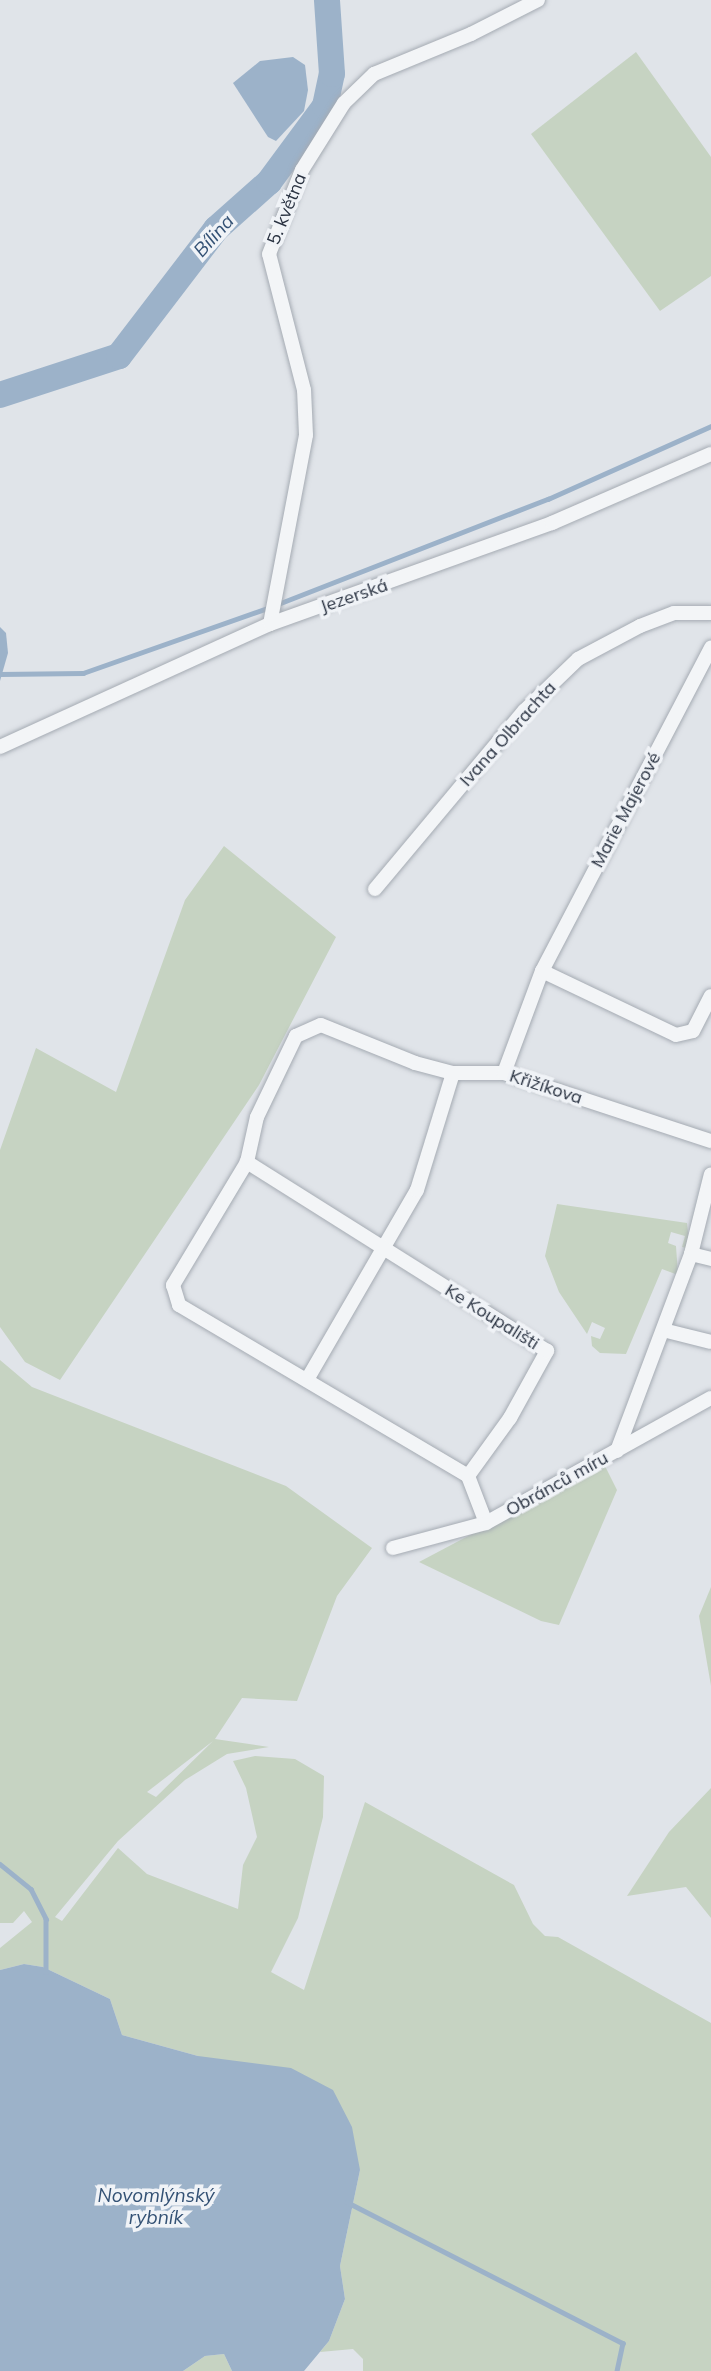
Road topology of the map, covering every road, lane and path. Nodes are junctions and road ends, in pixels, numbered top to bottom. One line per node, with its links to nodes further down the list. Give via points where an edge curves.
1 (538, 0): 4 (street, 5. května, via 471,34 373,74 344,103 302,170 269,254 304,390 306,435)
2 (711, 454): 4 (street, Jezerská, via 552,523)
3 (711, 612): 7 (street, Ivana Olbrachta, via 674,613 578,659 524,711)
4 (270, 624): 6 (street, Jezerská)
5 (711, 648): 8 (street, Marie Majerové)
6 (0, 747)
7 (375, 889)
8 (542, 971): 9 (street, via 676,1035 693,1031); 11 (street, Marie Majerové)
9 (711, 996)
10 (453, 1073): 11 (street, Křižíkova); 13 (street, Křižíkova, via 321,1026 299,1032 257,1117); 15 (street, via 417,1190)
11 (504, 1073): 12 (street, Křižíkova)
12 (711, 1141)
13 (247, 1162): 15 (street, Ke Koupališti); 20 (street, via 173,1284 174,1296 179,1305)
14 (711, 1174): 16 (street)
15 (383, 1248): 20 (street); 23 (street, Ke Koupališti, via 547,1351 510,1418)
16 (691, 1254): 17 (street); 18 (street)
17 (711, 1259)
18 (663, 1330): 19 (street); 22 (street)
19 (711, 1342)
20 (308, 1378): 23 (street, via 323,1394)
21 (711, 1398): 22 (street, Obránců míru)
22 (617, 1451): 24 (street, Obránců míru)
23 (468, 1476): 24 (street)
24 (486, 1523): 25 (street, Obránců míru)
25 (394, 1548)

